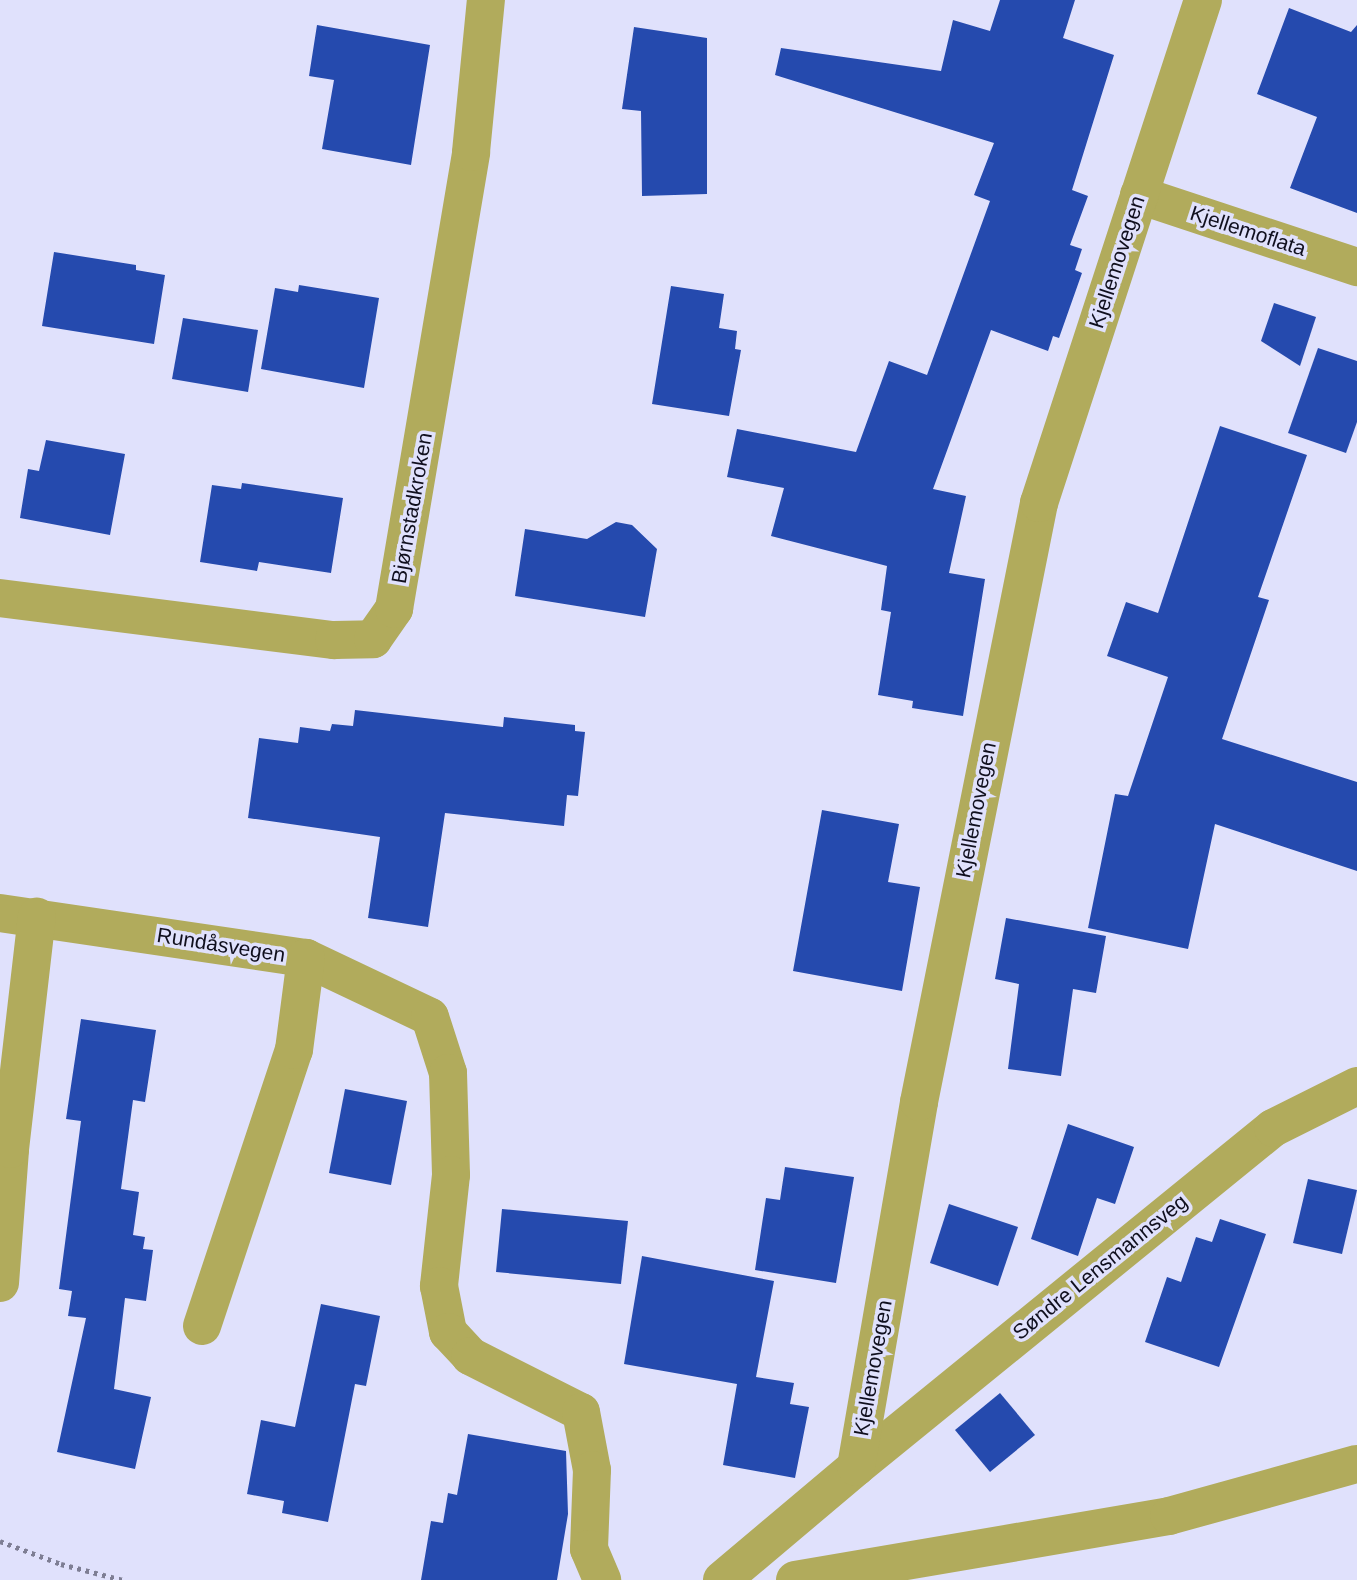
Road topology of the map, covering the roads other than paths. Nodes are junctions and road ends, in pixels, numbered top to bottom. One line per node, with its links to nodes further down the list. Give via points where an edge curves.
1 (486, 0): 5 (street, Bjørnstadkroken, via 471,152 394,609 373,639 334,640)
2 (1203, 0): 3 (street, Kjellemovegen)
3 (1139, 195): 4 (street, Kjellemoflata); 12 (street, Kjellemovegen, via 1039,503 919,1101)
4 (1357, 267)
5 (0, 598)
6 (18, 915): 7 (street, Rundåsvegen); 9 (street)
7 (306, 958): 10 (street, via 294,1050); 13 (street, Rundåsvegen, via 430,1017 448,1073 451,1175 439,1286 448,1332 470,1356 581,1412 592,1470 589,1549)
8 (1357, 1086): 12 (street, Søndre Lensmannsveg, via 1273,1128)
9 (0, 1283)
10 (202, 1326)
11 (1357, 1464): 15 (street, via 1169,1516)
12 (856, 1467): 14 (street, Kjellemovegen)
13 (602, 1580)
14 (722, 1580)
15 (795, 1580)

